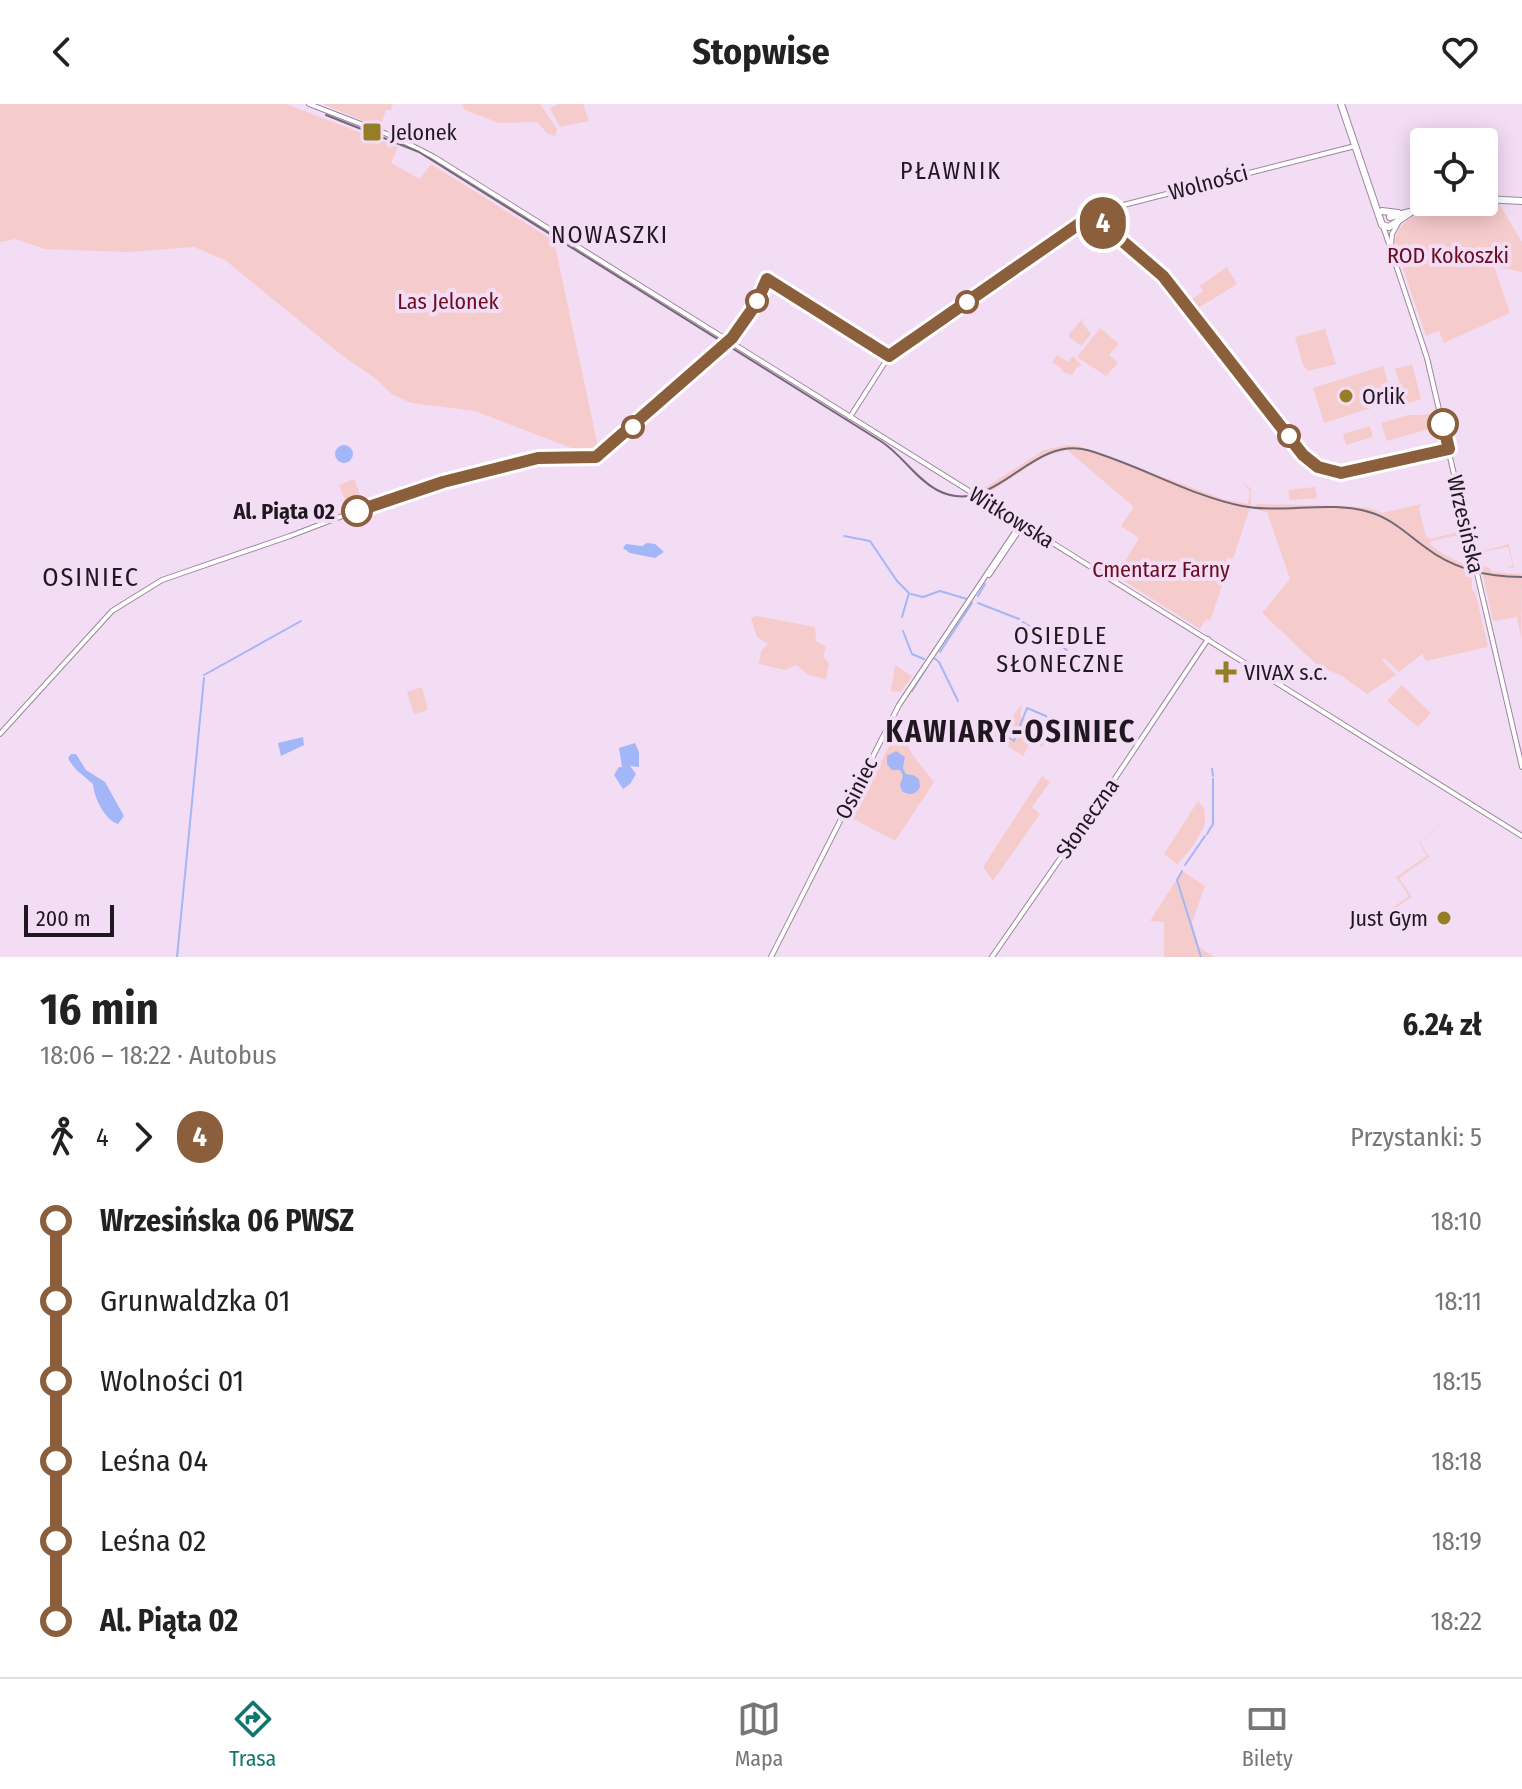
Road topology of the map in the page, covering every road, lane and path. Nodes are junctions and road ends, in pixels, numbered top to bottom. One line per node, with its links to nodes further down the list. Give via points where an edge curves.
1 (311, 104): 9 (street, Witkowska, via 415,146)
2 (1341, 104): 3 (main road, Wrzesińska)
3 (1355, 146): 7 (main road, Wrzesińska); 10 (street, Wolności, via 1100,211 889,356)
4 (1498, 200): 5 (main road)
5 (1522, 201)
6 (1410, 213): 7 (main road); 7 (main road); 8 (street, via 1396,226)
7 (1386, 220): 8 (street, Wrzesińska)
8 (1392, 251): 14 (street, Wrzesińska, via 1427,358)
9 (728, 341): 10 (street, Witkowska); 13 (street, via 592,458 538,458 443,482 172,576 120,606)
10 (850, 417): 11 (street, Witkowska)
11 (1022, 524): 12 (street, Witkowska); 16 (street, Osiniec, via 899,705)
12 (1208, 639): 15 (street, Witkowska); 17 (street, Słoneczna)
13 (0, 734)
14 (1522, 767)
15 (1522, 836)
16 (771, 957)
17 (992, 957)

